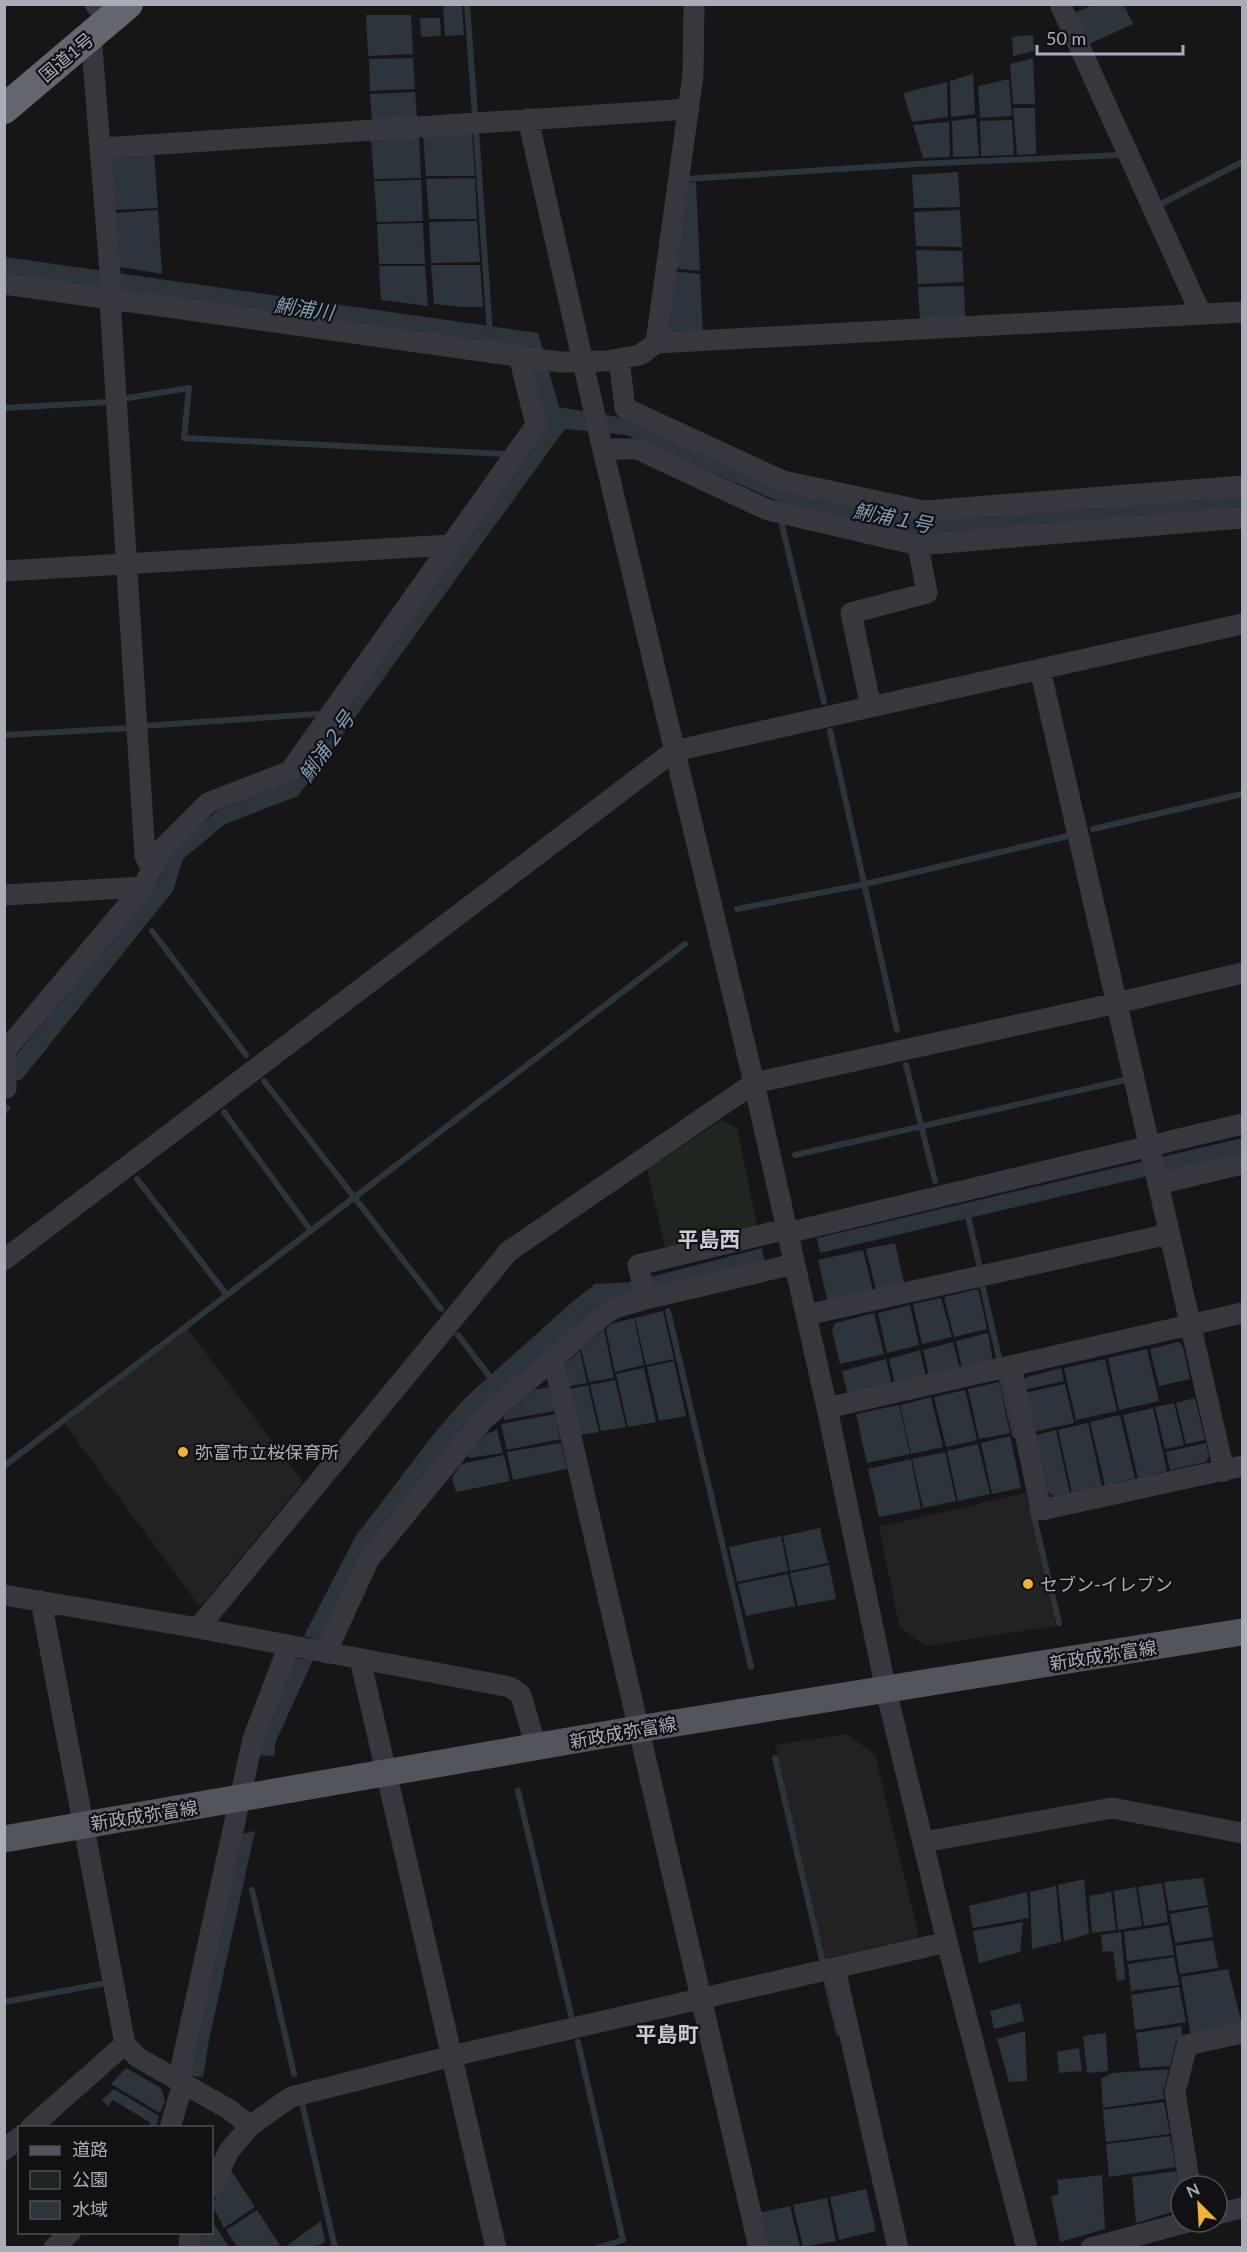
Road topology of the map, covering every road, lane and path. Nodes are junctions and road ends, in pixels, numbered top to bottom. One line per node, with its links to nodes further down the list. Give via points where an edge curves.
1 (694, 4): 5 (street)
2 (1060, 4): 11 (street)
3 (106, 16): 4 (highway, 国道1号); 7 (street)
4 (4, 109)
5 (689, 109): 6 (street); 12 (street)
6 (528, 119): 7 (street); 15 (street)
7 (102, 148): 9 (street)
8 (4, 284): 9 (street)
9 (110, 297): 13 (street); 21 (street)
10 (1242, 312): 11 (street)
11 (1201, 314): 12 (street)
12 (656, 343): 14 (street, via 640,355)
13 (523, 357): 15 (street); 19 (street, via 536,425)
14 (619, 359): 15 (street); 17 (street, via 625,408 783,481 924,511)
15 (584, 362): 16 (street)
16 (602, 446): 20 (street, via 637,449 768,510); 26 (street)
17 (1242, 486)
18 (1242, 518): 20 (street)
19 (450, 545): 21 (street); 27 (street, via 290,771 208,803 161,850)
20 (918, 545): 25 (street, via 927,593 851,613)
21 (128, 564): 22 (street); 27 (street)
22 (4, 571)
23 (1242, 624): 24 (street)
24 (1040, 669): 25 (street); 30 (street)
25 (871, 707): 26 (street)
26 (674, 751): 32 (street); 39 (street)
27 (147, 878): 28 (street); 31 (street)
28 (4, 895)
29 (1242, 973): 30 (street)
30 (1118, 1003): 32 (street); 36 (street)
31 (5, 1051): 33 (street)
32 (754, 1083): 37 (street); 51 (street, via 509,1251)
33 (5, 1088)
34 (1242, 1124): 36 (street)
35 (1242, 1164): 36 (street)
36 (1155, 1166): 37 (street); 38 (street)
37 (787, 1231): 40 (street); 41 (street, via 638,1265)
38 (1169, 1234): 43 (street); 44 (street)
39 (4, 1260)
40 (794, 1264): 41 (street); 43 (street)
41 (646, 1299): 45 (street, via 604,1315)
42 (1242, 1313): 44 (street)
43 (806, 1315): 47 (street)
44 (1190, 1325): 46 (street); 48 (street)
45 (553, 1359): 54 (street, via 483,1420 369,1559); 57 (street)
46 (1011, 1366): 47 (street); 48 (street, via 1041,1510)
47 (827, 1408): 56 (street)
48 (1233, 1468)
49 (4, 1595): 50 (street)
50 (41, 1601): 51 (street); 61 (street)
51 (198, 1628): 53 (street)
52 (1242, 1632): 56 (main road, 新政成弥富線)
53 (289, 1645): 54 (street); 60 (street, via 253,1739)
54 (326, 1653): 55 (street)
55 (360, 1659): 58 (street, via 510,1686 521,1695); 59 (street)
56 (886, 1690): 57 (main road, 新政成弥富線); 64 (street)
57 (638, 1729): 58 (main road, 新政成弥富線); 67 (street)
58 (536, 1747): 59 (main road, 新政成弥富線)
59 (386, 1771): 60 (main road, 新政成弥富線); 70 (street)
60 (239, 1799): 61 (main road, 新政成弥富線); 71 (street)
61 (84, 1825): 63 (main road, 新政成弥富線); 69 (street)
62 (1242, 1833): 64 (street, via 1112,1808)
63 (4, 1839)
64 (924, 1842): 65 (street)
65 (947, 1942): 66 (street); 85 (street)
66 (835, 1969): 67 (street); 84 (street)
67 (700, 2000): 70 (street); 83 (street)
68 (1242, 2033): 77 (street, via 1187,2045 1175,2092)
69 (125, 2044): 71 (street, via 137,2057); 72 (street)
70 (452, 2056): 74 (street, via 291,2097); 82 (street)
71 (180, 2082): 73 (street); 74 (street)
72 (31, 2126)
73 (170, 2126)
74 (250, 2126): 78 (street, via 229,2151)
75 (18, 2139): 76 (street)
76 (4, 2150)
77 (1188, 2174)
78 (213, 2185)
79 (1169, 2227): 86 (street)
80 (69, 2234): 81 (street)
81 (54, 2247)
82 (496, 2247)
83 (759, 2247)
84 (898, 2247)
85 (1027, 2247)
86 (1091, 2247)

